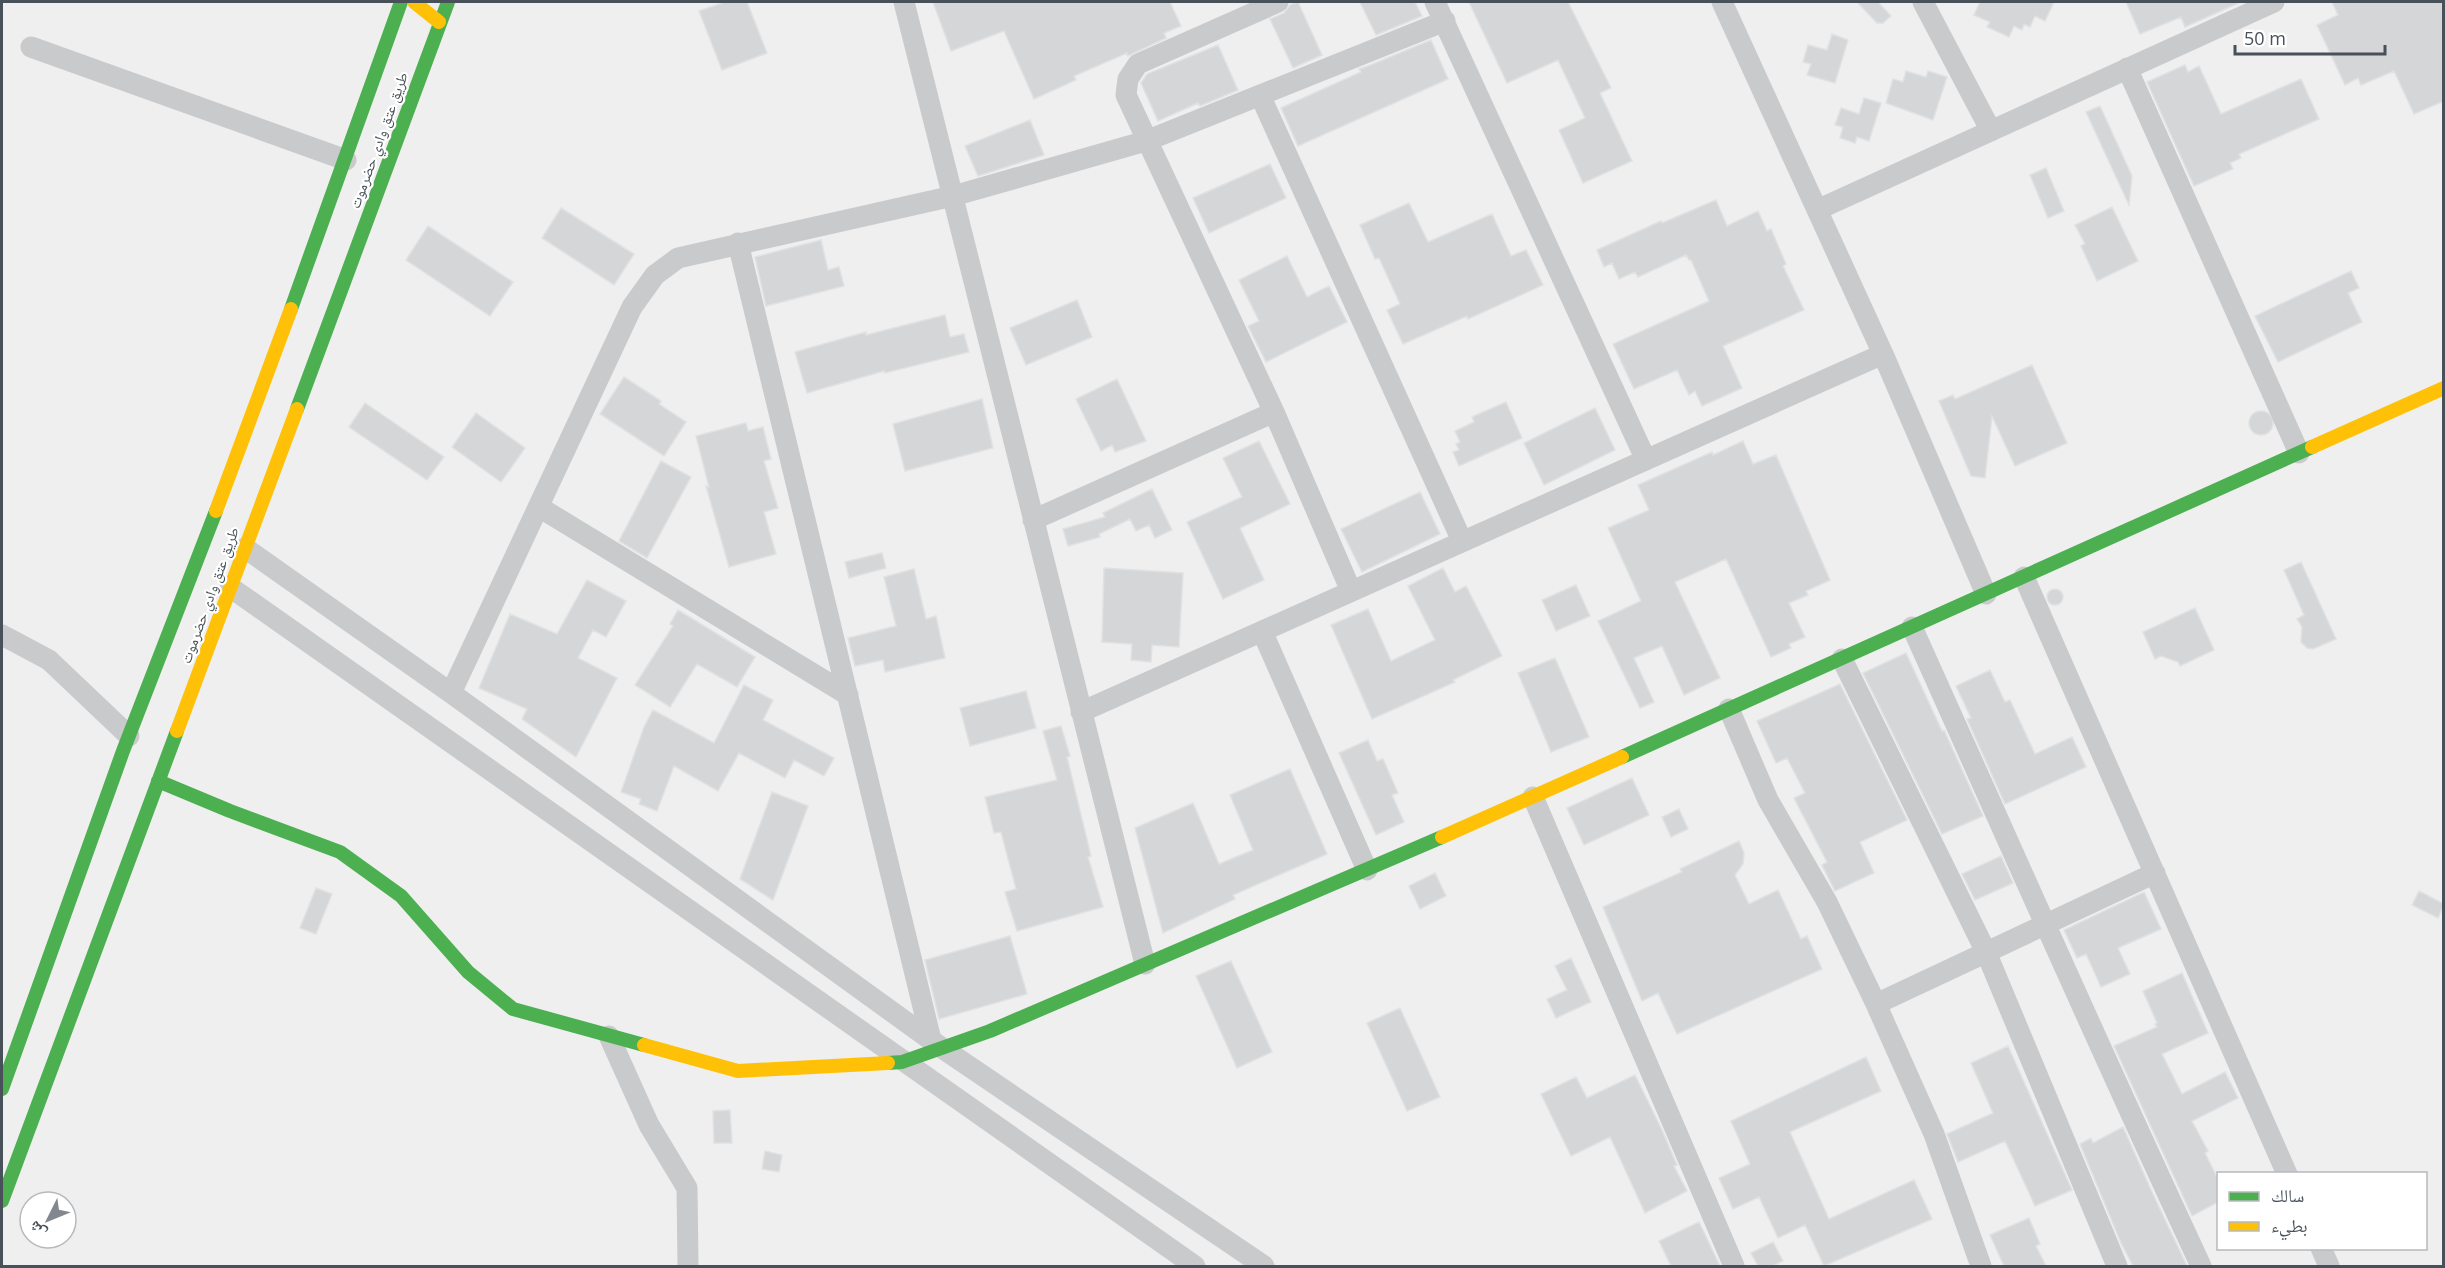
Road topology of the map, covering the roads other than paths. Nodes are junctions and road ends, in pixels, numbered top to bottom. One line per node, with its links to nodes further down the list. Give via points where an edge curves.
1 (401, 2): 17 (street, طريق عتق وادي حضرموت)
2 (414, 2): 11 (street)
3 (448, 2): 11 (street, طريق عتق وادي حضرموت)
4 (904, 2): 18 (street)
5 (1278, 2): 16 (street, via 1132,70 1126,95)
6 (1435, 2): 10 (street)
7 (1722, 2): 19 (street)
8 (1923, 2): 15 (street)
9 (2274, 2): 13 (street)
10 (1444, 21): 14 (street); 25 (street)
11 (439, 22): 29 (street, طريق عتق وادي حضرموت)
12 (31, 47): 17 (street)
13 (2127, 68): 15 (street); 24 (street)
14 (1260, 95): 16 (street); 28 (street)
15 (1990, 131): 19 (street)
16 (1146, 141): 18 (street); 23 (street)
17 (345, 160): 44 (street, طريق عتق وادي حضرموت, via 188,587)
18 (953, 196): 20 (street); 27 (street)
19 (1817, 210): 21 (street)
20 (738, 243): 26 (street, via 678,258 646,285); 39 (street)
21 (1883, 354): 25 (street); 33 (street)
22 (2444, 388): 24 (street)
23 (1274, 412): 27 (street); 32 (street)
24 (2299, 453): 30 (street)
25 (1646, 460): 28 (street)
26 (539, 507): 38 (street); 39 (street)
27 (1033, 520): 41 (street)
28 (1462, 541): 32 (street)
29 (244, 548): 31 (street, طريق عتق وادي حضرموت); 38 (street)
30 (2024, 577): 33 (street); 49 (street)
31 (230, 587): 42 (street, طريق عتق وادي حضرموت); 56 (street)
32 (1351, 591): 35 (street)
33 (1986, 594): 34 (street)
34 (1912, 627): 37 (street); 50 (street)
35 (1262, 631): 41 (street); 48 (street)
36 (2, 635): 44 (street, via 49,660)
37 (1842, 659): 40 (street); 51 (street)
38 (452, 693): 55 (street)
39 (848, 695): 55 (street)
40 (1729, 709): 47 (street); 53 (street, via 1768,800 1827,902)
41 (1081, 712): 52 (street)
42 (174, 739): 43 (street); 45 (street, طريق عتق وادي حضرموت)
43 (158, 740)
44 (137, 741): 45 (street); 57 (street, طريق عتق وادي حضرموت)
45 (164, 765): 46 (street, طريق عتق وادي حضرموت)
46 (158, 781): 54 (street, via 340,852 401,896 468,972 513,1009); 59 (street, طريق عتق وادي حضرموت)
47 (1533, 797): 48 (street); 64 (street)
48 (1367, 870): 52 (street)
49 (2155, 873): 50 (street); 58 (street)
50 (2046, 924): 51 (street); 67 (street)
51 (1986, 952): 53 (street); 66 (street)
52 (1145, 964): 55 (street, via 990,1031)
53 (1875, 1004): 65 (street, via 1934,1134)
54 (609, 1036): 56 (street, via 738,1071); 61 (street, via 649,1125 687,1188)
55 (936, 1044): 56 (street); 63 (street)
56 (902, 1062): 62 (street)
57 (2, 1089)
58 (2288, 1172)
59 (2, 1201)
60 (2322, 1250): 68 (street)
61 (688, 1266)
62 (1195, 1266)
63 (1264, 1266)
64 (1734, 1266)
65 (1981, 1266)
66 (2117, 1266)
67 (2201, 1266)
68 (2329, 1266)

